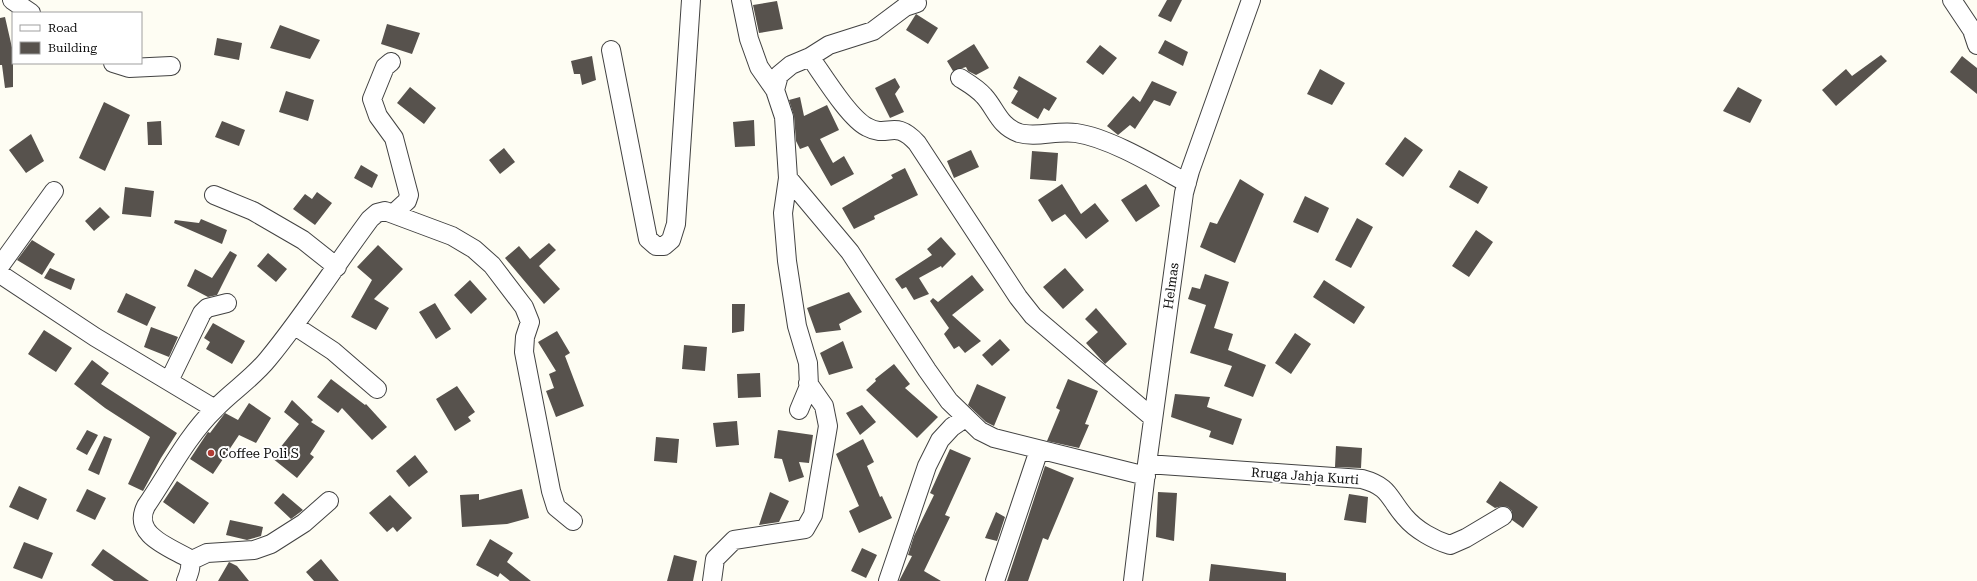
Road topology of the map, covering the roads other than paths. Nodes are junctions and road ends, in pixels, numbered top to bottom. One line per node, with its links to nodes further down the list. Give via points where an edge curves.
1 (12, 0): 7 (street)
2 (691, 0): 9 (street, via 676,224 671,240 664,246 656,246 648,239)
3 (741, 0): 15 (street, via 749,39 759,67)
4 (1251, 0): 17 (street, Helmas)
5 (1952, 0): 8 (street, via 1972,30)
6 (917, 3): 10 (street, via 905,7 873,31 828,45)
7 (30, 12)
8 (1977, 45)
9 (610, 50)
10 (810, 57): 15 (street, via 791,65 779,75); 32 (street, via 856,120 878,131 899,129 917,142 1018,298 1033,316)
11 (391, 62): 20 (street, via 385,67 372,99 378,116 394,138 409,194 407,201)
12 (116, 64): 13 (street, via 129,68)
13 (171, 66)
14 (960, 78): 17 (street, via 985,96 994,113 1006,126 1019,133 1074,133 1092,136)
15 (775, 90): 16 (street, via 784,118)
16 (788, 178): 27 (street, via 783,213 787,254 797,326 808,363); 31 (street, Rruga Jahja Kurti, via 850,252 927,370)
17 (1187, 183): 32 (street, Helmas)
18 (54, 191): 21 (street)
19 (214, 195): 22 (street, via 253,211 303,240)
20 (394, 213): 22 (street, via 377,213 370,219); 37 (street, via 452,236 474,249 492,266 524,307 530,322 524,352 551,491 556,507)
21 (0, 266)
22 (336, 268): 25 (street)
23 (0, 274): 26 (street, via 95,337)
24 (227, 303): 26 (street, via 207,308 202,313)
25 (295, 326): 28 (street, via 333,351); 29 (street, via 246,384)
26 (169, 381): 29 (street)
27 (808, 383): 30 (street); 40 (street, via 824,406 828,426 813,515 805,529 734,540 715,559)
28 (377, 389)
29 (215, 409): 38 (street, via 193,436 142,515 143,526 149,534)
30 (799, 410)
31 (965, 418): 33 (street, Rruga Jahja Kurti, via 980,431 994,438); 41 (street, via 940,440 927,466)
32 (1153, 418): 34 (street, Helmas)
33 (1039, 450): 34 (street, Rruga Jahja Kurti); 42 (street)
34 (1146, 470): 36 (street, Rruga Jahja Kurti, via 1368,481 1388,492 1405,518 1435,540 1450,545); 43 (street, Helmas)
35 (329, 501): 38 (street, via 304,523 270,544 254,550 207,553)
36 (1503, 516)
37 (573, 521)
38 (190, 561): 39 (street)
39 (186, 581)
40 (712, 581)
41 (888, 581)
42 (995, 581)
43 (1133, 581)

